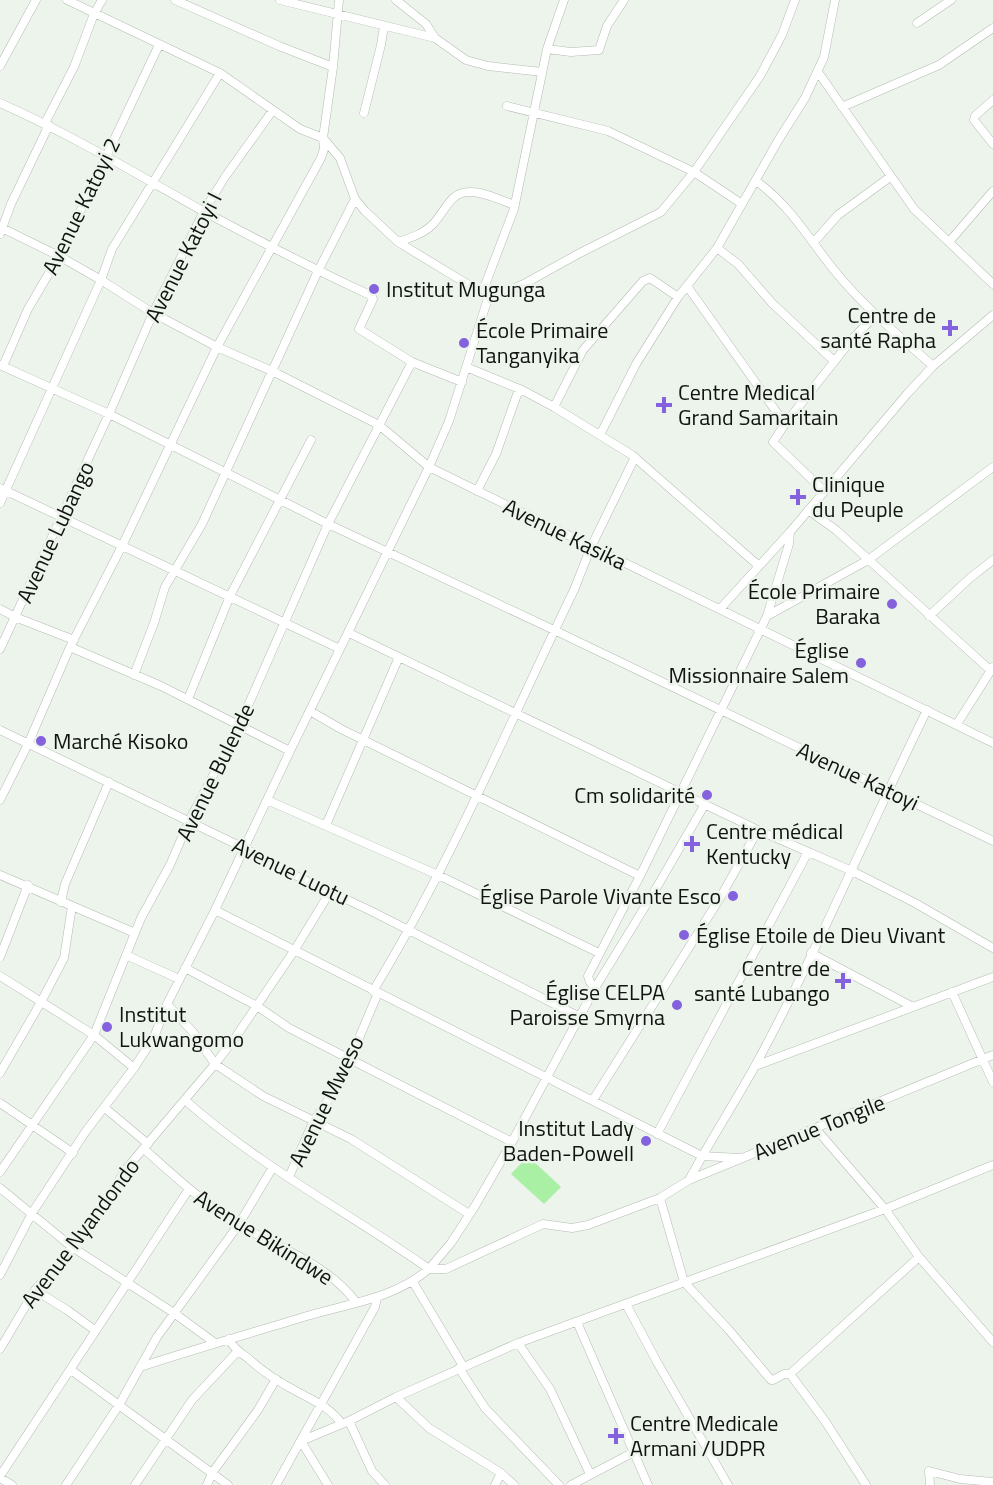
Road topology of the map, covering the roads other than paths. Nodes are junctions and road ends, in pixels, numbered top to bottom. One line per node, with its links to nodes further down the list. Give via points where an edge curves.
1 (36, 0): 21 (street)
2 (67, 0): 13 (street)
3 (102, 0): 13 (street)
4 (176, 0): 22 (street)
5 (280, 0): 14 (street)
6 (339, 0): 14 (street)
7 (396, 0): 18 (street, via 426,24)
8 (564, 0): 20 (street)
9 (624, 0): 20 (street, via 607,26 599,50)
10 (795, 0): 37 (street, via 760,76)
11 (835, 0): 24 (street)
12 (951, 0): 15 (street)
13 (94, 14): 19 (street); 33 (street)
14 (337, 14): 16 (street); 22 (street)
15 (916, 23)
16 (384, 26): 18 (street); 32 (street)
17 (993, 28): 29 (street, via 939,65)
18 (435, 38): 23 (street, via 466,60)
19 (159, 45): 25 (street); 36 (street, Avenue Katoyi 2)
20 (547, 49): 23 (street)
21 (0, 66)
22 (333, 67): 34 (street)
23 (542, 72): 31 (street)
24 (818, 72): 29 (street); 39 (street)
25 (220, 73): 30 (street); 40 (street)
26 (993, 100): 35 (street, via 974,120)
27 (0, 103): 33 (street)
28 (507, 106): 31 (street)
29 (842, 107): 38 (street)
30 (273, 110): 34 (street, via 300,129); 45 (street, Avenue Katoyi I)
31 (535, 112): 37 (street, via 608,131); 44 (street)
32 (364, 113)
33 (47, 124): 36 (street); 46 (street)
34 (323, 138): 42 (street, via 340,158); 50 (street, via 321,158)
35 (993, 144)
36 (106, 155): 40 (street); 52 (street, Avenue Katoyi 2)
37 (694, 171): 43 (street); 57 (street, via 661,212 499,296)
38 (890, 177): 48 (street, via 838,215); 49 (street, via 914,209)
39 (756, 181): 43 (street); 48 (street, via 784,204)
40 (153, 183): 45 (street); 54 (street, via 112,249)
41 (993, 190): 49 (street)
42 (355, 200): 47 (street); 53 (street)
43 (742, 204): 51 (street)
44 (515, 206): 47 (street, via 472,192 460,193 453,196 434,224); 57 (street)
45 (204, 211): 50 (street); 59 (street, Avenue Katoyi I)
46 (1, 230): 52 (street, Avenue Kasika)
47 (398, 242): 57 (street)
48 (814, 242): 60 (street)
49 (949, 242): 55 (street)
50 (272, 247): 53 (street); 62 (street)
51 (717, 248): 56 (street); 63 (street, via 738,264 772,303)
52 (59, 256): 54 (street, Avenue Kasika); 65 (street, Avenue Katoyi 2)
53 (318, 271): 64 (street, via 372,296 358,328); 68 (street)
54 (101, 280): 59 (street, Avenue Kasika); 70 (street)
55 (993, 284)
56 (687, 286): 58 (street); 74 (street)
57 (486, 294): 67 (street)
58 (678, 297): 72 (street, via 650,278 644,281 583,350); 76 (street, via 636,364)
59 (153, 313): 62 (street, Avenue Kasika); 73 (street, Avenue Katoyi I)
60 (876, 315): 63 (street); 66 (street)
61 (993, 315): 66 (street)
62 (217, 347): 68 (street, Avenue Kasika); 78 (street)
63 (834, 361): 74 (street)
64 (412, 362): 69 (street); 75 (street, Avenue Bulende)
65 (1, 365): 70 (street, Avenue Katoyi)
66 (933, 366): 85 (street)
67 (466, 367): 69 (street); 71 (street)
68 (274, 372): 75 (street, Avenue Kasika); 82 (street)
69 (462, 382): 81 (street)
70 (52, 389): 73 (street, Avenue Katoyi); 83 (street)
71 (519, 389): 72 (street); 84 (street, via 496,454)
72 (554, 407): 76 (street)
73 (109, 414): 78 (street, Avenue Katoyi); 89 (street, Avenue Lubango)
74 (785, 424): 85 (street, via 774,445)
75 (380, 425): 81 (street, Avenue Kasika); 90 (street, Avenue Bulende)
76 (600, 435): 79 (street)
77 (311, 440): 86 (street)
78 (170, 445): 82 (street, Avenue Katoyi); 92 (street)
79 (635, 457): 93 (street, Avenue Mweso); 97 (street)
80 (993, 466): 95 (street)
81 (429, 467): 84 (street, Avenue Kasika); 94 (street)
82 (226, 472): 86 (street, Avenue Katoyi); 98 (street)
83 (3, 490): 87 (street); 89 (street)
84 (477, 491): 93 (street, Avenue Kasika)
85 (824, 491): 88 (street)
86 (278, 500): 90 (street, Avenue Katoyi); 99 (street)
87 (0, 503)
88 (808, 510): 91 (street); 95 (street)
89 (62, 518): 92 (street); 104 (street, Avenue Lubango)
90 (328, 524): 94 (street, Avenue Katoyi); 105 (street, Avenue Bulende)
91 (790, 532): 97 (street); 102 (street)
92 (122, 546): 98 (street); 109 (street)
93 (591, 547): 101 (street, Avenue Kasika); 107 (street, Avenue Mweso)
94 (387, 552): 107 (street, Avenue Katoyi); 108 (street)
95 (868, 560): 102 (street); 103 (street)
96 (993, 560): 103 (street)
97 (759, 566): 101 (street)
98 (174, 570): 99 (street); 114 (street)
99 (230, 596): 105 (street); 115 (street)
100 (0, 609): 104 (street)
101 (720, 609): 106 (street, Avenue Kasika)
102 (767, 616): 106 (street)
103 (929, 616): 113 (street)
104 (15, 617): 109 (street); 110 (street, Avenue Lubango)
105 (286, 622): 111 (street); 121 (street, Avenue Bulende)
106 (761, 628): 116 (street, Avenue Kasika); 118 (street)
107 (554, 630): 118 (street, Avenue Katoyi); 119 (street, Avenue Mweso)
108 (349, 633): 111 (street); 112 (street)
109 (72, 644): 114 (street); 125 (street)
110 (0, 649)
111 (340, 649): 117 (street)
112 (399, 657): 119 (street); 123 (street)
113 (992, 668): 120 (street)
114 (134, 675): 115 (street)
115 (188, 699): 121 (street)
116 (927, 710): 120 (street, Avenue Kasika); 128 (street)
117 (310, 711): 123 (street); 126 (street)
118 (722, 711): 128 (street, Avenue Katoyi); 129 (street)
119 (517, 712): 129 (street); 130 (street, Avenue Mweso)
120 (957, 724): 124 (street, Avenue Kasika)
121 (239, 726): 126 (street); 134 (street, Avenue Bulende)
122 (0, 730): 125 (street, Avenue Luotu)
123 (363, 740): 130 (street); 135 (street)
124 (993, 743)
125 (28, 744): 127 (street, Avenue Luotu); 131 (street)
126 (290, 751): 132 (street)
127 (109, 782): 134 (street, Avenue Luotu); 146 (street)
128 (888, 789): 137 (street, Avenue Katoyi); 140 (street)
129 (681, 792): 133 (street); 143 (street)
130 (476, 796): 142 (street, Avenue Mweso); 143 (street)
131 (0, 800)
132 (267, 800): 135 (street); 138 (street)
133 (705, 804): 136 (street); 161 (street)
134 (189, 822): 138 (street, Avenue Luotu); 150 (street, Avenue Bulende)
135 (326, 825): 142 (street)
136 (758, 830): 139 (street); 180 (street, via 720,898)
137 (993, 841)
138 (244, 848): 145 (street, Avenue Luotu); 148 (street)
139 (808, 852): 140 (street); 186 (street)
140 (852, 871): 151 (street); 154 (street)
141 (0, 874): 144 (street)
142 (438, 875): 149 (street, Avenue Mweso); 153 (street)
143 (640, 876): 153 (street)
144 (28, 885): 146 (street); 156 (street)
145 (330, 892): 149 (street, Avenue Luotu); 152 (street, Avenue Nyandondo)
146 (61, 902): 147 (street)
147 (72, 906): 150 (street); 164 (street, via 63,958)
148 (215, 910): 152 (street, Avenue Tongile); 157 (street)
149 (410, 930): 162 (street, Avenue Mweso); 168 (street, Avenue Luotu)
150 (135, 933): 155 (street, Avenue Bulende)
151 (993, 948)
152 (294, 951): 162 (street, Avenue Tongile); 166 (street, Avenue Nyandondo)
153 (599, 953): 161 (street, via 588,976)
154 (811, 953): 167 (street); 174 (street)
155 (126, 955): 160 (street); 169 (street, Avenue Bulende)
156 (0, 957)
157 (185, 968): 160 (street); 166 (street)
158 (0, 976): 164 (street)
159 (993, 977): 163 (street)
160 (179, 979): 165 (street)
161 (595, 988): 168 (street)
162 (376, 992): 171 (street, Avenue Mweso); 177 (street, Avenue Tongile)
163 (952, 992): 167 (street); 172 (street)
164 (42, 1002): 169 (street); 176 (street)
165 (167, 1004): 173 (street); 175 (street, via 154,1037)
166 (257, 1006): 171 (street, via 289,1028); 173 (street, Avenue Nyandondo)
167 (913, 1007): 174 (street)
168 (580, 1017): 177 (street)
169 (93, 1035): 175 (street); 184 (street, Avenue Bulende)
170 (993, 1055): 172 (street, Avenue Tongile)
171 (349, 1059): 183 (street, Avenue Mweso, via 340,1083); 187 (street)
172 (982, 1059): 178 (street); 185 (street, Avenue Tongile)
173 (215, 1064): 179 (street, Avenue Nyandondo); 183 (street, via 262,1096)
174 (755, 1066): 190 (street)
175 (134, 1068): 182 (street)
176 (0, 1073)
177 (548, 1077): 180 (street, Avenue Tongile); 187 (street)
178 (993, 1082)
179 (185, 1100): 188 (street, Avenue Nyandondo); 192 (street, via 210,1123)
180 (593, 1100): 186 (street, Avenue Tongile)
181 (0, 1103): 184 (street)
182 (105, 1108): 188 (street, Avenue Bikindwe); 189 (street)
183 (313, 1122): 195 (street, Avenue Mweso); 203 (street, via 351,1139)
184 (33, 1126): 189 (street); 194 (street, Avenue Bulende)
185 (816, 1129): 191 (street, Avenue Tongile); 201 (street)
186 (657, 1134): 190 (street, Avenue Tongile)
187 (512, 1142): 203 (street)
188 (146, 1146): 199 (street, Avenue Bikindwe); 205 (street, Avenue Nyandondo)
189 (73, 1153): 202 (street)
190 (702, 1155): 191 (street, Avenue Tongile); 197 (street)
191 (743, 1158): 197 (street)
192 (273, 1167): 195 (street); 204 (street)
193 (990, 1167): 196 (street); 201 (street)
194 (0, 1172)
195 (289, 1177): 207 (street)
196 (993, 1177)
197 (689, 1180): 200 (street)
198 (0, 1188): 202 (street)
199 (189, 1189): 204 (street, Avenue Bikindwe); 211 (street)
200 (660, 1198): 207 (street, via 588,1225 543,1224 446,1269); 210 (street)
201 (885, 1209): 206 (street); 210 (street)
202 (32, 1213): 205 (street); 208 (street)
203 (469, 1214): 207 (street)
204 (239, 1224): 214 (street, Avenue Bikindwe, via 308,1262 344,1287); 216 (street)
205 (72, 1247): 211 (street); 212 (street, Avenue Nyandondo)
206 (919, 1257): 220 (street); 228 (street)
207 (429, 1269): 209 (street)
208 (0, 1275)
209 (413, 1282): 213 (street); 226 (street)
210 (684, 1282): 215 (street); 228 (street, via 771,1380)
211 (128, 1284): 216 (street); 218 (street)
212 (35, 1290): 218 (street); 223 (street, Avenue Nyandondo)
213 (377, 1298): 214 (street); 231 (street)
214 (356, 1302): 219 (street)
215 (626, 1304): 217 (street); 255 (street)
216 (174, 1313): 221 (street); 225 (street)
217 (577, 1322): 222 (street); 236 (street)
218 (96, 1331): 227 (street)
219 (229, 1339): 221 (street); 224 (street)
220 (993, 1342)
221 (215, 1343): 225 (street)
222 (518, 1343): 226 (street); 239 (street, via 550,1389)
223 (0, 1349)
224 (238, 1351): 229 (street); 234 (street, via 192,1400)
225 (140, 1367): 232 (street)
226 (461, 1367): 230 (street); 252 (street, via 485,1408)
227 (71, 1370): 232 (street); 240 (street)
228 (790, 1374): 256 (street)
229 (276, 1380): 231 (street); 237 (street)
230 (396, 1397): 233 (street); 238 (street, via 429,1428)
231 (320, 1403): 233 (street); 235 (street)
232 (119, 1405): 234 (street); 243 (street)
233 (345, 1423): 235 (street); 249 (street, via 372,1471)
234 (166, 1439): 237 (street); 244 (street)
235 (301, 1441): 247 (street); 248 (street)
236 (632, 1453): 239 (street); 254 (street)
237 (212, 1473): 245 (street); 246 (street)
238 (501, 1473): 250 (street); 251 (street)
239 (591, 1474): 253 (street)
240 (0, 1477): 242 (street)
241 (993, 1482): 257 (street, via 960,1479 929,1470)
242 (12, 1485)
243 (66, 1485)
244 (135, 1485)
245 (207, 1485)
246 (228, 1485)
247 (276, 1485)
248 (328, 1485)
249 (385, 1485)
250 (495, 1485)
251 (514, 1485)
252 (559, 1485)
253 (571, 1485)
254 (648, 1485)
255 (728, 1485)
256 (866, 1485)
257 (930, 1485)

